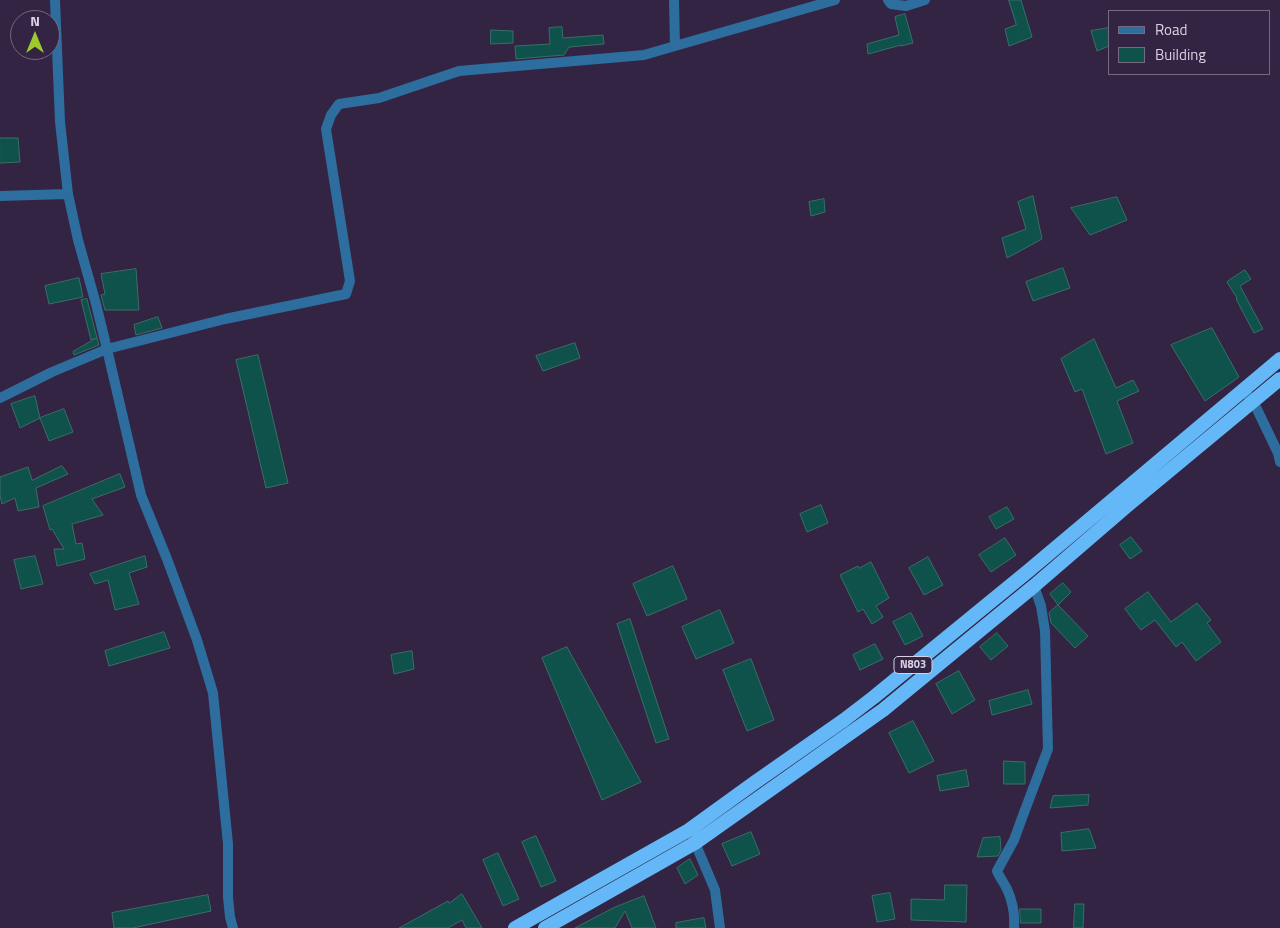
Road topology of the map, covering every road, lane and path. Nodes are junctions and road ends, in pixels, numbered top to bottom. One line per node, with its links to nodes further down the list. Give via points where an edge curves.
1 (55, 0): 7 (street, via 60,122)
2 (674, 0): 6 (street)
3 (835, 0): 6 (street)
4 (888, 0): 5 (street, via 891,4 906,6)
5 (925, 0)
6 (675, 46): 9 (street, via 644,55 459,71 379,98 339,104 326,129 350,281 346,294 225,319)
7 (68, 194): 8 (street); 9 (street)
8 (0, 196)
9 (107, 349): 13 (street); 25 (street, via 141,496 197,640 213,693)
10 (1280, 359): 12 (highway, N803)
11 (1280, 379): 14 (highway, N803)
12 (1243, 390): 14 (street); 16 (highway, N803)
13 (0, 398)
14 (1253, 400): 15 (street); 16 (highway, N803)
15 (1280, 462)
16 (1123, 500): 17 (highway, N803); 18 (highway, N803, via 1027,572)
17 (1034, 586): 19 (highway, N803); 29 (street, via 1045,631 1048,749 1014,840 997,871 1007,888 1015,914)
18 (874, 697): 19 (highway); 20 (highway, N803)
19 (883, 710): 21 (highway, N803)
20 (816, 738): 21 (highway); 22 (highway, N803)
21 (824, 751): 22 (highway, N803)
22 (692, 837): 23 (highway, N803); 24 (highway, N803); 28 (street, via 715,890)
23 (593, 885): 24 (highway); 26 (highway, N803)
24 (598, 898): 27 (highway, N803)
25 (233, 928)
26 (515, 928)
27 (545, 928)
28 (720, 928)
29 (1014, 928)

